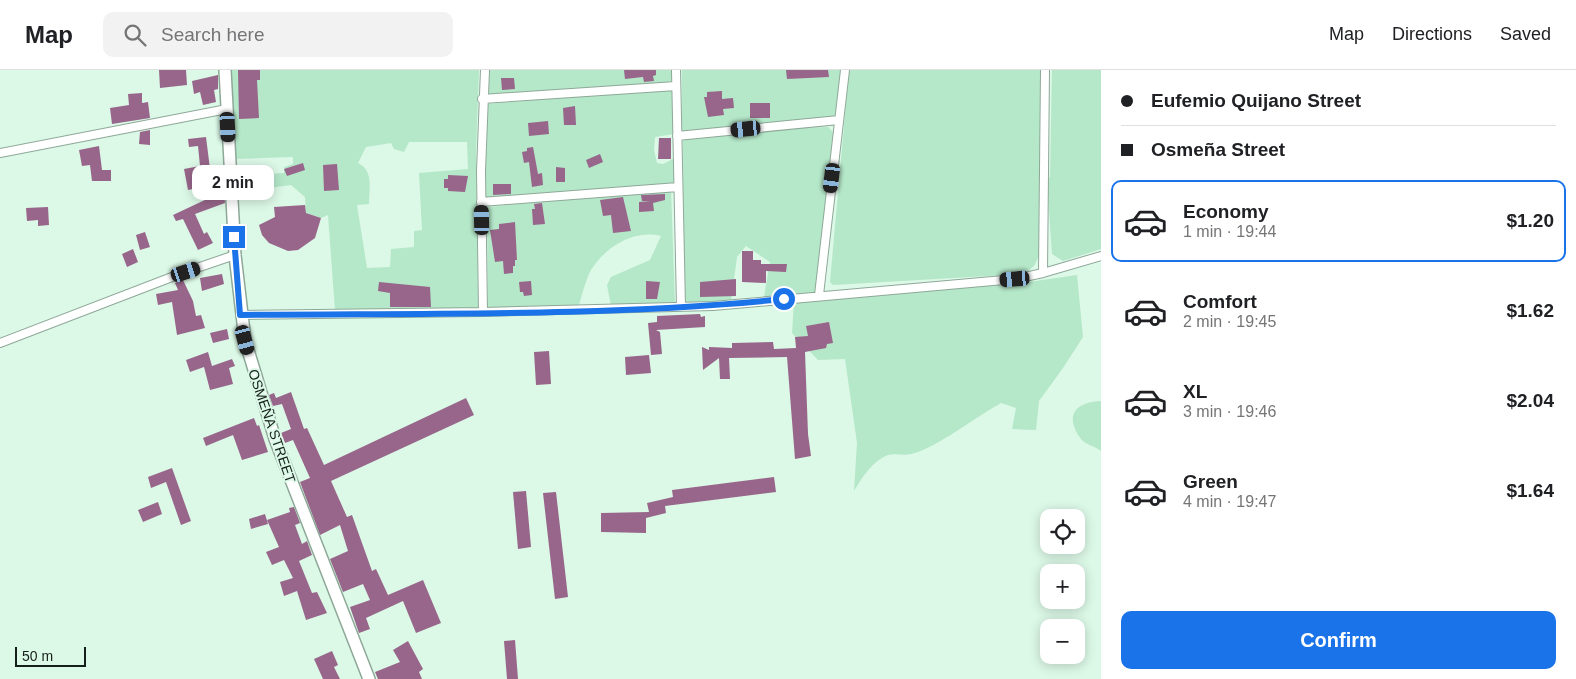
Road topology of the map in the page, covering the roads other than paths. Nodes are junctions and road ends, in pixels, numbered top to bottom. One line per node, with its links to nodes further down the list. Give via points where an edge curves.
1 (225, 70): 8 (main road, OSMEÑA STREET)
2 (485, 70): 7 (street)
3 (676, 70): 6 (street)
4 (845, 70): 9 (street)
5 (1045, 70): 16 (street)
6 (676, 86): 7 (street); 10 (street)
7 (482, 99): 13 (street)
8 (227, 109): 11 (street); 14 (main road, OSMEÑA STREET)
9 (839, 120): 10 (street); 17 (street)
10 (677, 136): 12 (street)
11 (0, 154)
12 (678, 187): 13 (street); 18 (street)
13 (481, 202): 19 (street)
14 (235, 256): 20 (main road, OSMEÑA STREET); 21 (street)
15 (1101, 256): 16 (street)
16 (1043, 273): 17 (street, via 1015,279)
17 (819, 295): 18 (street)
18 (681, 307): 19 (street)
19 (483, 312): 20 (street)
20 (240, 315): 22 (main road, OSMEÑA STREET, via 275,439)
21 (0, 343)
22 (369, 679)

